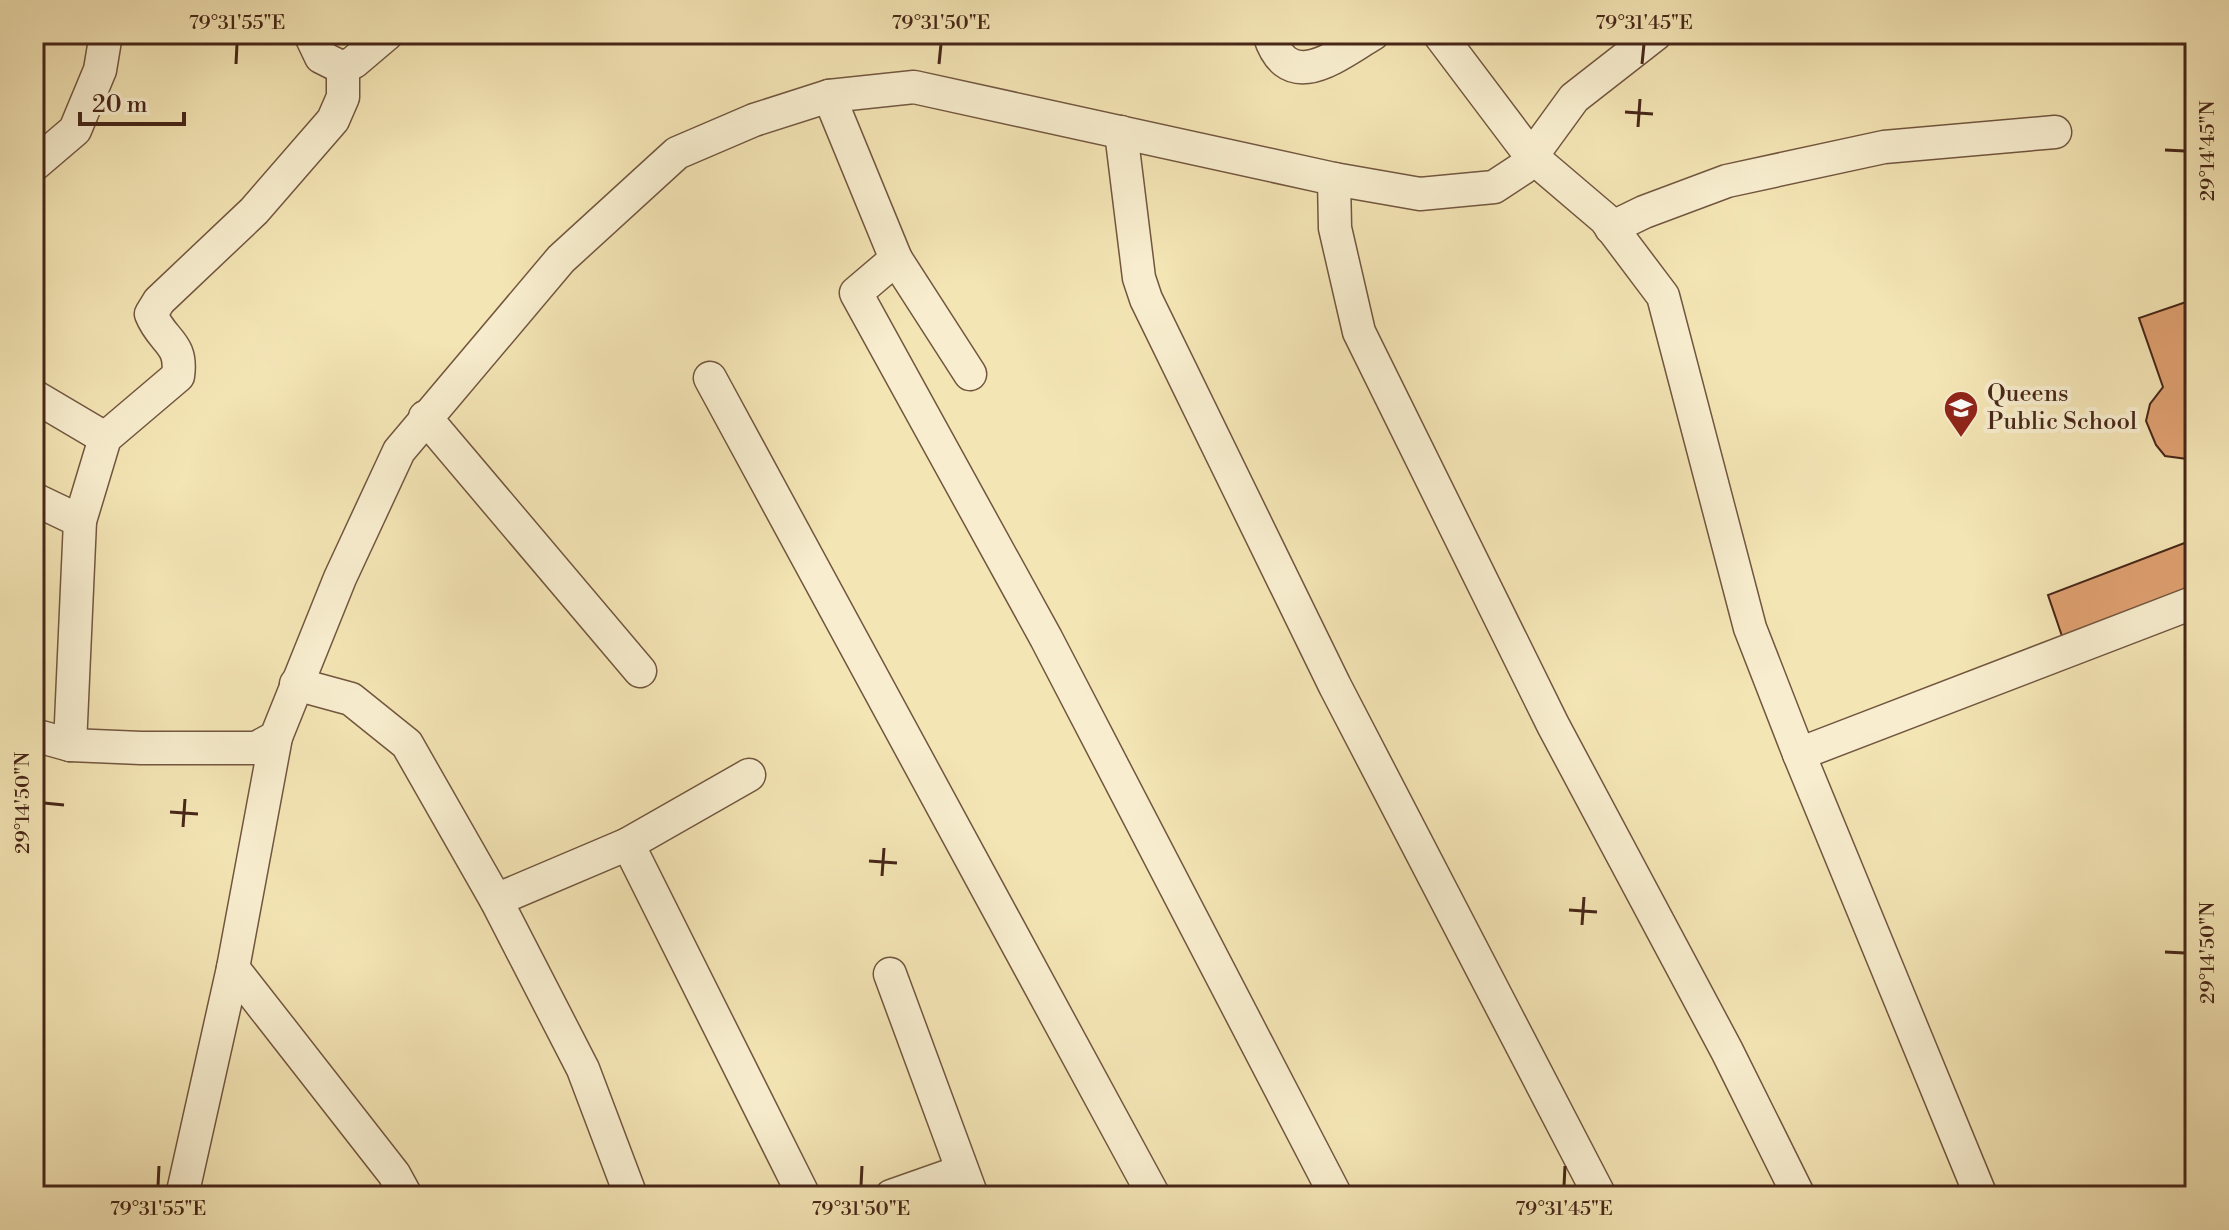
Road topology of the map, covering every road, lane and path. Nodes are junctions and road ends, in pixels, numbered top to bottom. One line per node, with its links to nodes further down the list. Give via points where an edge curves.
1 (106, 34): 13 (street, via 100,70 75,130)
2 (310, 34): 8 (street, via 321,57)
3 (387, 34): 8 (street)
4 (1269, 34): 5 (street, via 1279,58 1290,66 1308,67)
5 (1373, 34)
6 (1439, 34): 12 (street)
7 (1642, 38): 12 (street, via 1574,98)
8 (343, 68): 21 (street, via 343,97 333,120 254,211 159,301 151,314 176,347 178,376)
9 (829, 96): 10 (street, via 914,87); 16 (street); 20 (street, via 677,153 561,259)
10 (1121, 132): 14 (street); 44 (street, via 1137,266 1146,299 1335,686)
11 (2055, 132): 15 (street, via 1884,147 1727,181)
12 (1531, 156): 14 (street, via 1523,168 1494,187 1420,194); 15 (street)
13 (34, 165)
14 (1334, 179): 45 (street, via 1335,228 1359,332 1553,725)
15 (1611, 228): 30 (street, via 1663,296 1750,628)
16 (896, 259): 17 (street); 43 (street, via 856,293 1046,638)
17 (970, 374)
18 (710, 378): 42 (street)
19 (34, 396): 21 (street)
20 (425, 417): 25 (street); 26 (street, via 399,451)
21 (105, 438): 23 (street)
22 (34, 499): 23 (street)
23 (80, 521): 29 (street)
24 (2195, 602): 30 (street)
25 (640, 671)
26 (296, 684): 28 (street); 33 (street, via 351,699 407,744)
27 (34, 735): 29 (street)
28 (276, 737): 29 (street, via 256,748); 34 (street)
29 (70, 745)
30 (1799, 754): 46 (street)
31 (749, 775): 32 (street)
32 (628, 844): 33 (street); 40 (street)
33 (496, 900): 39 (street, via 583,1069)
34 (233, 968): 37 (street); 38 (street)
35 (890, 974): 36 (street)
36 (967, 1183): 41 (street)
37 (182, 1196)
38 (406, 1196)
39 (631, 1196)
40 (804, 1196)
41 (891, 1196)
42 (1154, 1196)
43 (1336, 1196)
44 (1600, 1196)
45 (1799, 1196)
46 (1981, 1196)

